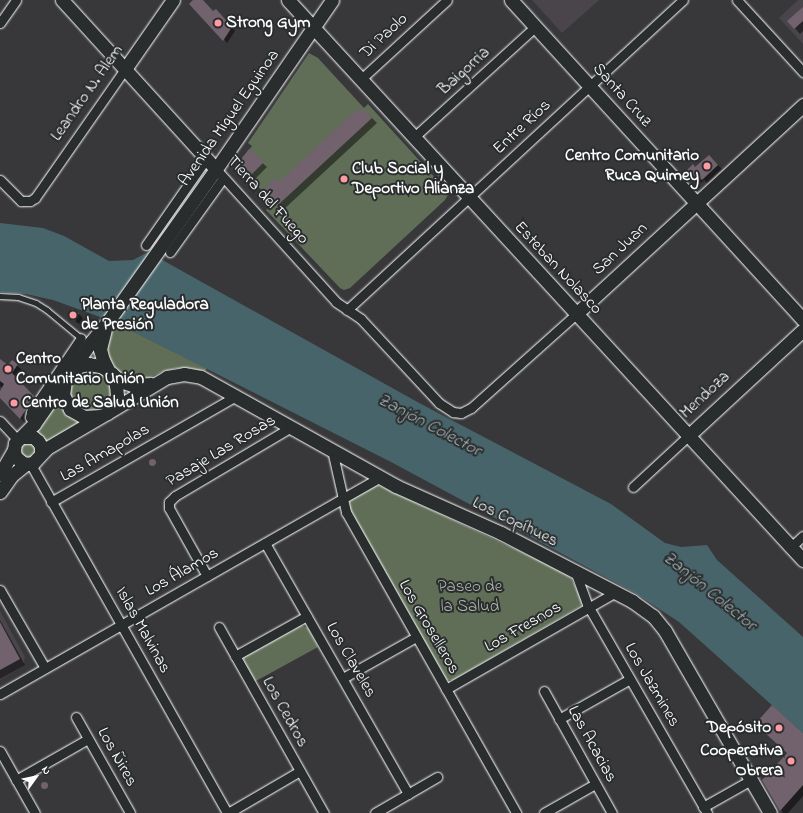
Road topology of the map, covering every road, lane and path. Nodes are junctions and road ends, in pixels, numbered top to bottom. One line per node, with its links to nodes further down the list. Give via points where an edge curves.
1 (16, 0): 10 (street)
2 (62, 0): 13 (main road, Tierra del Fuego)
3 (173, 0): 13 (main road, Leandro N. Alem)
4 (288, 0): 11 (main road, Esteban Nolasco)
5 (332, 0): 11 (main road, Avenida Miguel Eguinoa)
6 (447, 0): 15 (street, Di Paolo)
7 (511, 0): 12 (main road, Santa Cruz)
8 (683, 0): 16 (street, Entre Ríos)
9 (736, 0): 14 (street)
10 (0, 23)
11 (313, 27): 15 (main road, Esteban Nolasco); 20 (main road, Avenida Miguel Eguinoa)
12 (535, 27): 16 (main road, Santa Cruz); 18 (street, Baigorria)
13 (125, 69): 19 (main road, Tierra del Fuego); 21 (street, Leandro N. Alem, via 37,195 27,202 18,199)
14 (803, 72)
15 (360, 80): 18 (main road, Esteban Nolasco)
16 (590, 86): 22 (street, Entre Ríos); 23 (main road, Santa Cruz)
17 (803, 105): 23 (main road, San Juan)
18 (413, 138): 22 (main road, Esteban Nolasco)
19 (206, 159): 20 (main road, Tierra del Fuego); 24 (street)
20 (220, 174): 24 (main road, Avenida Miguel Eguinoa); 25 (street); 27 (street, Tierra del Fuego, via 333,299)
21 (0, 180)
22 (468, 198): 27 (street, Entre Ríos); 28 (main road, Esteban Nolasco)
23 (696, 203): 28 (main road, San Juan); 30 (main road, Santa Cruz)
24 (150, 250): 29 (main road, Avenida Miguel Eguinoa)
25 (170, 252)
26 (0, 296): 32 (lane, via 18,297 36,303)
27 (347, 310): 37 (street, Tierra del Fuego, via 361,319 442,406)
28 (576, 314): 37 (street, San Juan, via 471,408); 42 (main road, Esteban Nolasco)
29 (109, 320): 33 (main road, via 100,345 103,360); 34 (main road, via 93,338)
30 (803, 320)
31 (803, 330): 42 (main road, Mendoza)
32 (80, 338): 40 (street, via 31,412 30,417)
33 (110, 373): 34 (main road, via 100,366 89,364 78,366); 35 (main road, Los Copíhues, via 132,386); 38 (main road, via 116,385 117,396)
34 (69, 374): 38 (main road, via 63,391 70,409 84,417); 40 (main road)
35 (154, 383): 36 (main road, Los Copíhues, via 171,376 189,374 205,379); 38 (main road, Los Copíhues)
36 (236, 396): 41 (main road, Los Copíhues); 52 (street, Las Amapolas)
37 (457, 413)
38 (105, 414): 45 (main road)
39 (0, 421): 43 (street)
40 (34, 424): 43 (main road)
41 (291, 427): 44 (main road, Los Copíhues); 58 (street, Pasaje Las Rosas, via 169,502 169,508)
42 (688, 436): 49 (street, Mendoza); 55 (main road, Esteban Nolasco)
43 (18, 442): 45 (main road, via 33,437 41,446); 46 (main road, via 17,459); 47 (main road)
44 (332, 450): 48 (main road, Los Copíhues); 51 (street, Los Groselleros)
45 (41, 453): 46 (main road, via 36,461)
46 (28, 464): 50 (main road, via 14,473); 52 (street, Islas Malvinas)
47 (0, 474)
48 (380, 477): 51 (street, Los Álamos); 57 (main road, Los Copíhues, via 501,533)
49 (632, 487)
50 (0, 492)
51 (342, 499): 54 (street, Los Álamos); 65 (street, Los Groselleros, via 349,518)
52 (51, 502): 63 (street, Islas Malvinas)
53 (803, 536): 55 (street)
54 (265, 543): 58 (street, Los Álamos); 62 (street, Los Claveles)
55 (791, 547): 56 (main road, Esteban Nolasco)
56 (803, 560)
57 (575, 571): 60 (main road, Los Copíhues); 61 (street, Los Jazmines)
58 (207, 576): 63 (street, Los Álamos)
59 (0, 590): 67 (street)
60 (616, 592): 61 (street, Los Fresnos); 80 (main road, Los Copíhues, via 643,608 661,626)
61 (589, 607): 69 (street, Los Jazmines); 70 (street, Los Fresnos)
62 (307, 616): 66 (street); 68 (street, Los Claveles)
63 (121, 625): 67 (street, Los Álamos); 86 (street, Islas Malvinas)
64 (219, 627): 66 (street, Los Cedros)
65 (416, 637): 68 (street); 70 (street, Los Groselleros)
66 (235, 656): 77 (street, Los Cedros)
67 (45, 668): 72 (street, Los Álamos)
68 (343, 678): 82 (street, Los Claveles)
69 (630, 679): 74 (street); 83 (street, Los Jazmines)
70 (446, 689): 89 (street, Los Groselleros)
71 (544, 692): 74 (street, Las Acacias)
72 (0, 694)
73 (76, 717): 75 (street, Los Ñires)
74 (559, 719): 81 (street, Las Acacias)
75 (88, 739): 79 (street); 85 (street, Los Ñires)
76 (0, 752): 79 (street)
77 (300, 771): 86 (street); 87 (street, Los Cedros)
78 (437, 778): 82 (street)
79 (16, 780): 84 (street)
80 (750, 780): 83 (street); 92 (main road, Los Copíhues)
81 (596, 784): 90 (street); 91 (street, Las Acacias)
82 (408, 794): 88 (street)
83 (705, 810)
84 (35, 813)
85 (130, 813)
86 (228, 813)
87 (324, 813)
88 (376, 813)
89 (516, 813)
90 (544, 813)
91 (612, 813)
92 (770, 813)

